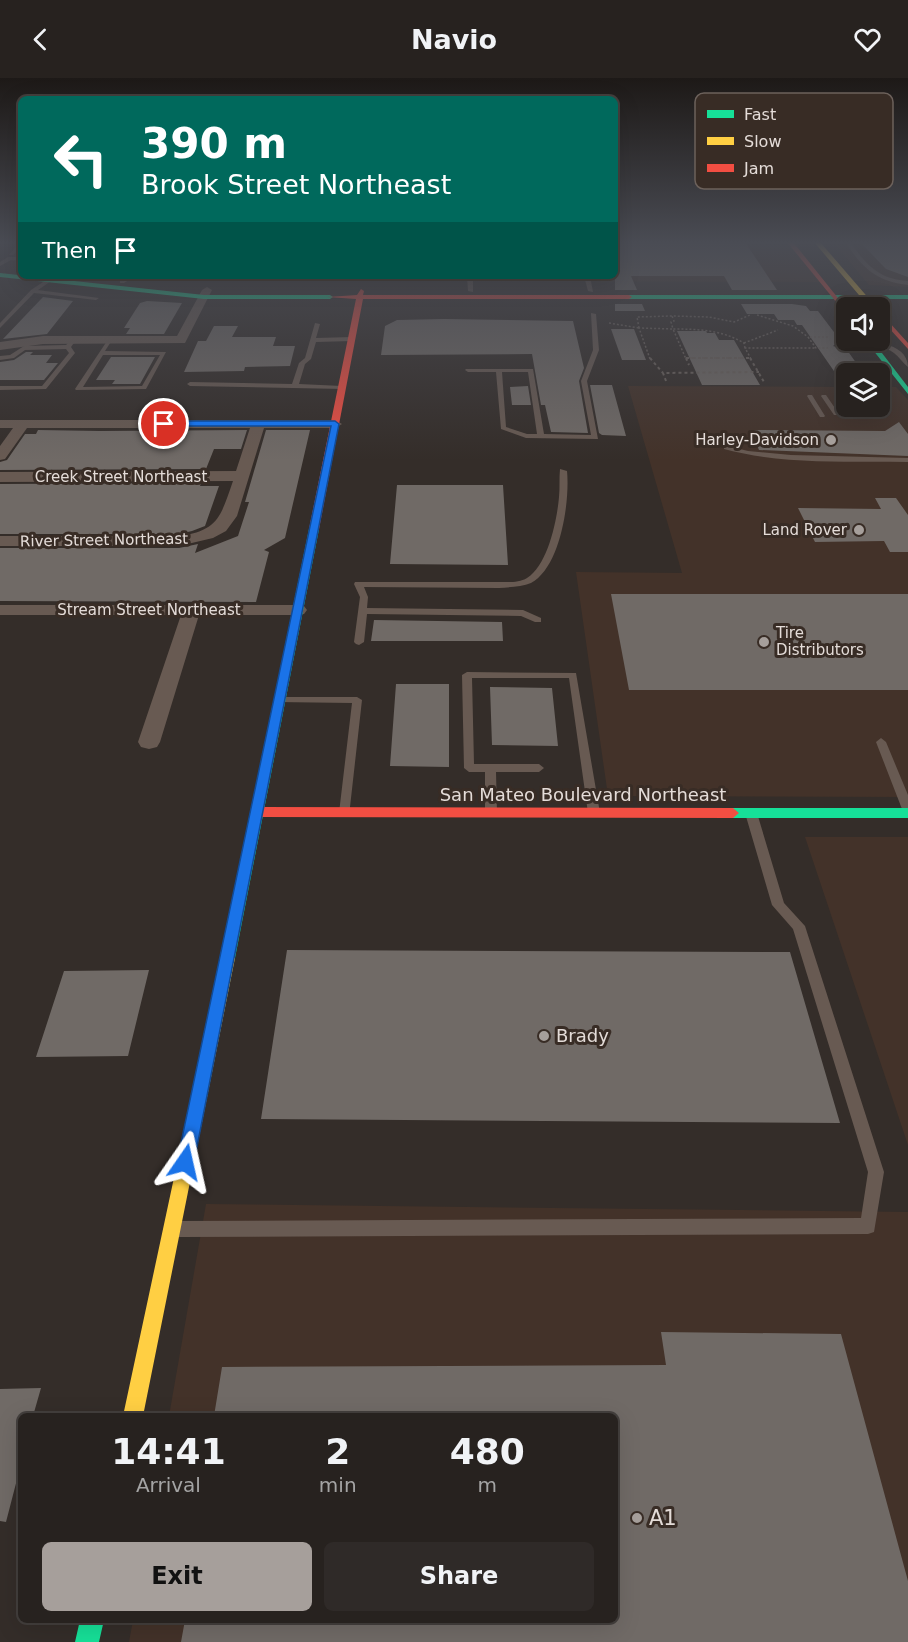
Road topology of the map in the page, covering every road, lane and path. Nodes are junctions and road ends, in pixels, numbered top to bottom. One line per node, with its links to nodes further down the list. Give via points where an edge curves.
1 (593, 314): 52 (lane, via 596,350 584,381 595,437)
2 (194, 315): 16 (street, via 181,340)
3 (357, 315): 14 (main road)
4 (672, 316): 6 (path); 10 (path, via 637,317); 11 (path)
5 (726, 316): 6 (path)
6 (736, 321): 13 (path, via 746,315 759,315 793,326)
7 (609, 323): 10 (path)
8 (317, 324): 17 (lane)
9 (890, 326): 21 (main road)
10 (639, 328): 11 (path); 36 (path, via 651,360)
11 (673, 328): 18 (path, via 719,332); 29 (path)
12 (778, 330): 18 (path)
13 (808, 337)
14 (352, 339): 17 (lane); 42 (main road)
15 (109, 340): 16 (street); 19 (street); 26 (lane)
16 (130, 340): 27 (lane)
17 (313, 340): 40 (lane)
18 (744, 343): 22 (path)
19 (71, 344): 20 (street, via 43,340); 28 (lane, via 24,348 12,357); 41 (lane, via 72,352 45,388)
20 (0, 346)
21 (908, 347)
22 (745, 348): 23 (path); 30 (path)
23 (816, 348)
24 (890, 349): 32 (lane)
25 (876, 351): 43 (main road)
26 (101, 353): 27 (lane); 27 (lane, via 78,388 144,388 164,353)
27 (122, 353)
28 (0, 358)
29 (686, 358): 30 (path); 31 (path)
30 (751, 358): 35 (path)
31 (689, 365)
32 (908, 365)
33 (468, 370): 34 (lane)
34 (499, 370): 52 (lane, via 503,428 525,436); 52 (lane, via 531,370)
35 (759, 372): 36 (path); 38 (path)
36 (663, 373): 37 (path)
37 (666, 381)
38 (764, 382)
39 (190, 384): 40 (lane)
40 (295, 386): 42 (lane)
41 (0, 388)
42 (342, 388): 51 (main road)
43 (908, 392)
44 (810, 396): 47 (lane)
45 (824, 396): 46 (lane)
46 (836, 414)
47 (822, 416)
48 (0, 424): 49 (street)
49 (23, 424): 50 (street); 54 (street)
50 (258, 424): 51 (street); 57 (street)
51 (335, 424): 62 (main road)
52 (542, 436)
53 (728, 447): 55 (lane, via 791,457)
54 (0, 456)
55 (908, 460)
56 (563, 471): 63 (lane, via 566,487 557,527 545,564 531,578 499,585 358,584 364,597)
57 (242, 476): 58 (street, Creek Street Northeast); 59 (street, River Street Northeast, via 226,522 207,535 179,541)
58 (0, 477)
59 (0, 541)
60 (0, 610): 61 (street, Stream Street Northeast)
61 (192, 610): 62 (street, Stream Street Northeast); 67 (street)
62 (298, 610): 66 (main road)
63 (362, 611): 64 (lane, via 523,613); 65 (lane)
64 (538, 620)
65 (359, 642)
66 (280, 700): 72 (main road); 73 (lane, via 357,700)
67 (149, 742)
68 (881, 742): 71 (lane)
69 (490, 768): 70 (lane); 74 (lane); 75 (lane, via 469,768 467,675 573,675)
70 (539, 768)
71 (908, 811): 76 (main road, San Mateo Boulevard Northeast)
72 (258, 812): 73 (main road, San Mateo Boulevard Northeast); 77 (main road)
73 (345, 813): 74 (main road, San Mateo Boulevard Northeast)
74 (492, 813): 75 (main road, San Mateo Boulevard Northeast)
75 (594, 813): 76 (main road, San Mateo Boulevard Northeast)
76 (752, 813): 77 (lane, via 778,905 799,926 876,1172 868,1226)
77 (172, 1229): 78 (main road)
78 (135, 1413)
79 (91, 1623): 80 (main road)
80 (87, 1642)

